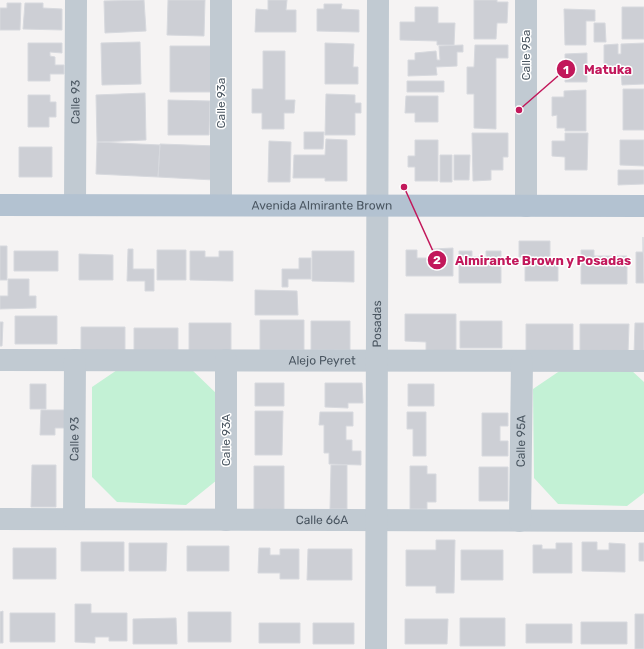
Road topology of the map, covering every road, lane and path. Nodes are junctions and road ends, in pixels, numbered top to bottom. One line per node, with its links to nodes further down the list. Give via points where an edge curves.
1 (76, 0): 6 (street, Calle 93)
2 (221, 0): 7 (street, Calle 93a)
3 (378, 0): 8 (street, Posadas)
4 (526, 0): 9 (street, Calle 95a)
5 (0, 205): 6 (main road, Avenida Almirante Brown)
6 (75, 205): 7 (main road, Avenida Almirante Brown)
7 (221, 205): 8 (main road, Avenida Almirante Brown)
8 (378, 205): 9 (main road, Avenida Almirante Brown); 14 (street, Posadas)
9 (526, 206): 10 (main road, Avenida Almirante Brown)
10 (644, 206)
11 (0, 360): 12 (street, Alejo Peyret)
12 (75, 360): 13 (street, Alejo Peyret); 18 (street, Calle 93)
13 (226, 360): 14 (street, Alejo Peyret); 19 (street, Calle 93A)
14 (377, 360): 15 (street, Alejo Peyret); 20 (street, Posadas)
15 (522, 361): 16 (street, Alejo Peyret); 21 (street, Calle 95A)
16 (644, 361)
17 (0, 519): 18 (street, Calle 66A)
18 (74, 519): 19 (street, Calle 66A)
19 (226, 520): 20 (street, Calle 66A)
20 (376, 520): 21 (street, Calle 66A); 23 (street, Posadas)
21 (520, 521): 22 (street, Calle 66A)
22 (644, 521)
23 (376, 649)

